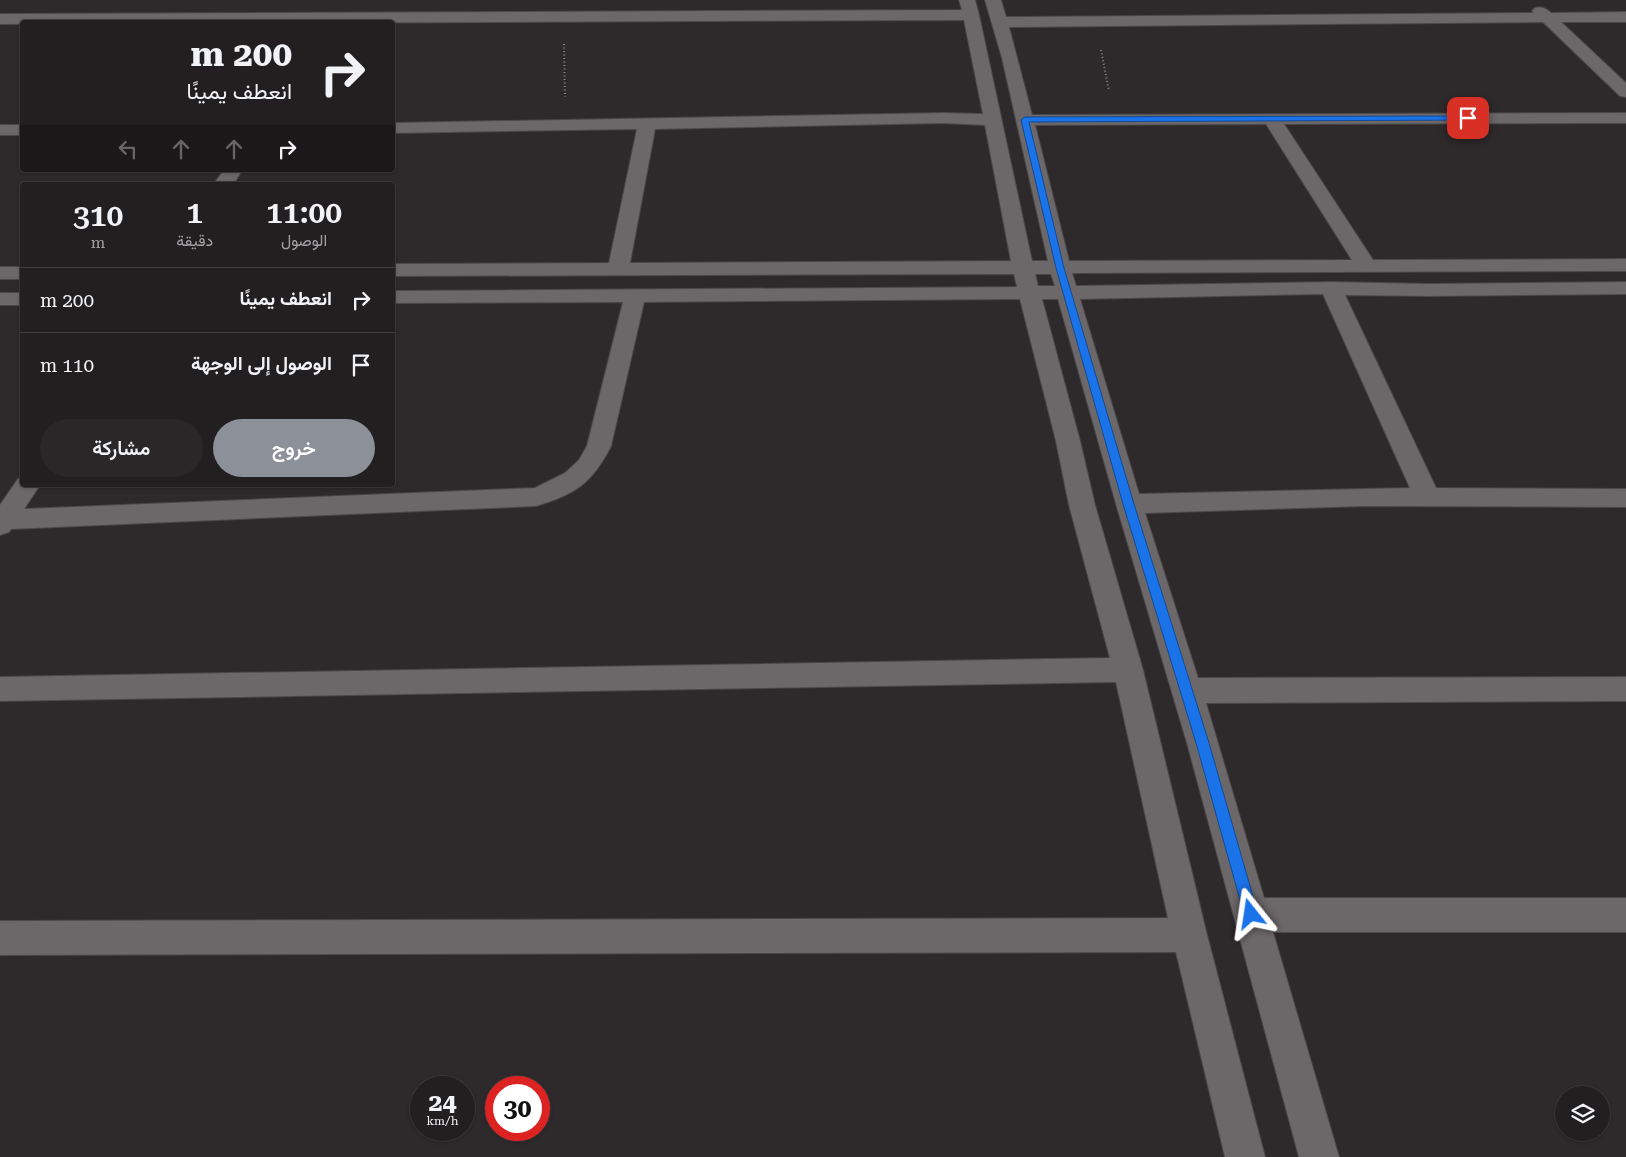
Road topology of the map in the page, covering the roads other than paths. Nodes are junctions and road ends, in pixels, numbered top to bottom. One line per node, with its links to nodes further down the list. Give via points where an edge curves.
1 (345, 0): 7 (street)
2 (1528, 0): 4 (street)
3 (983, 9): 4 (street, via 1086,20); 7 (street); 11 (street); 12 (street)
4 (1547, 17): 5 (street); 8 (street)
5 (1626, 17)
6 (0, 19): 7 (street)
7 (332, 20)
8 (1626, 92)
9 (1272, 118): 10 (street); 12 (street); 17 (street)
10 (1626, 118)
11 (993, 120): 13 (street, via 943,118); 24 (street)
12 (1025, 120): 23 (street)
13 (647, 124): 14 (street); 19 (street)
14 (395, 128)
15 (0, 130): 16 (street)
16 (20, 130)
17 (1366, 265): 18 (street); 23 (street)
18 (1626, 265)
19 (618, 269): 20 (street); 24 (street)
20 (395, 270)
21 (0, 273): 22 (street)
22 (20, 273)
23 (1064, 280): 24 (street); 25 (street); 34 (street)
24 (1026, 281): 27 (street); 36 (street)
25 (1332, 288): 26 (street); 32 (street)
26 (1626, 288)
27 (635, 295): 28 (street); 35 (street, via 599,446 592,462 580,476 553,492 526,497)
28 (395, 297)
29 (20, 299): 30 (street)
30 (0, 300)
31 (26, 487): 35 (street)
32 (1427, 497): 33 (street); 34 (street)
33 (1626, 498)
34 (1129, 504): 39 (street)
35 (1, 522)
36 (1128, 670): 38 (street); 42 (street)
37 (1626, 688): 39 (street)
38 (0, 689)
39 (1187, 691): 40 (street)
40 (1251, 914): 41 (street); 45 (street)
41 (1626, 915)
42 (1189, 934): 43 (street); 44 (street)
43 (0, 938)
44 (1246, 1157)
45 (1319, 1157)

